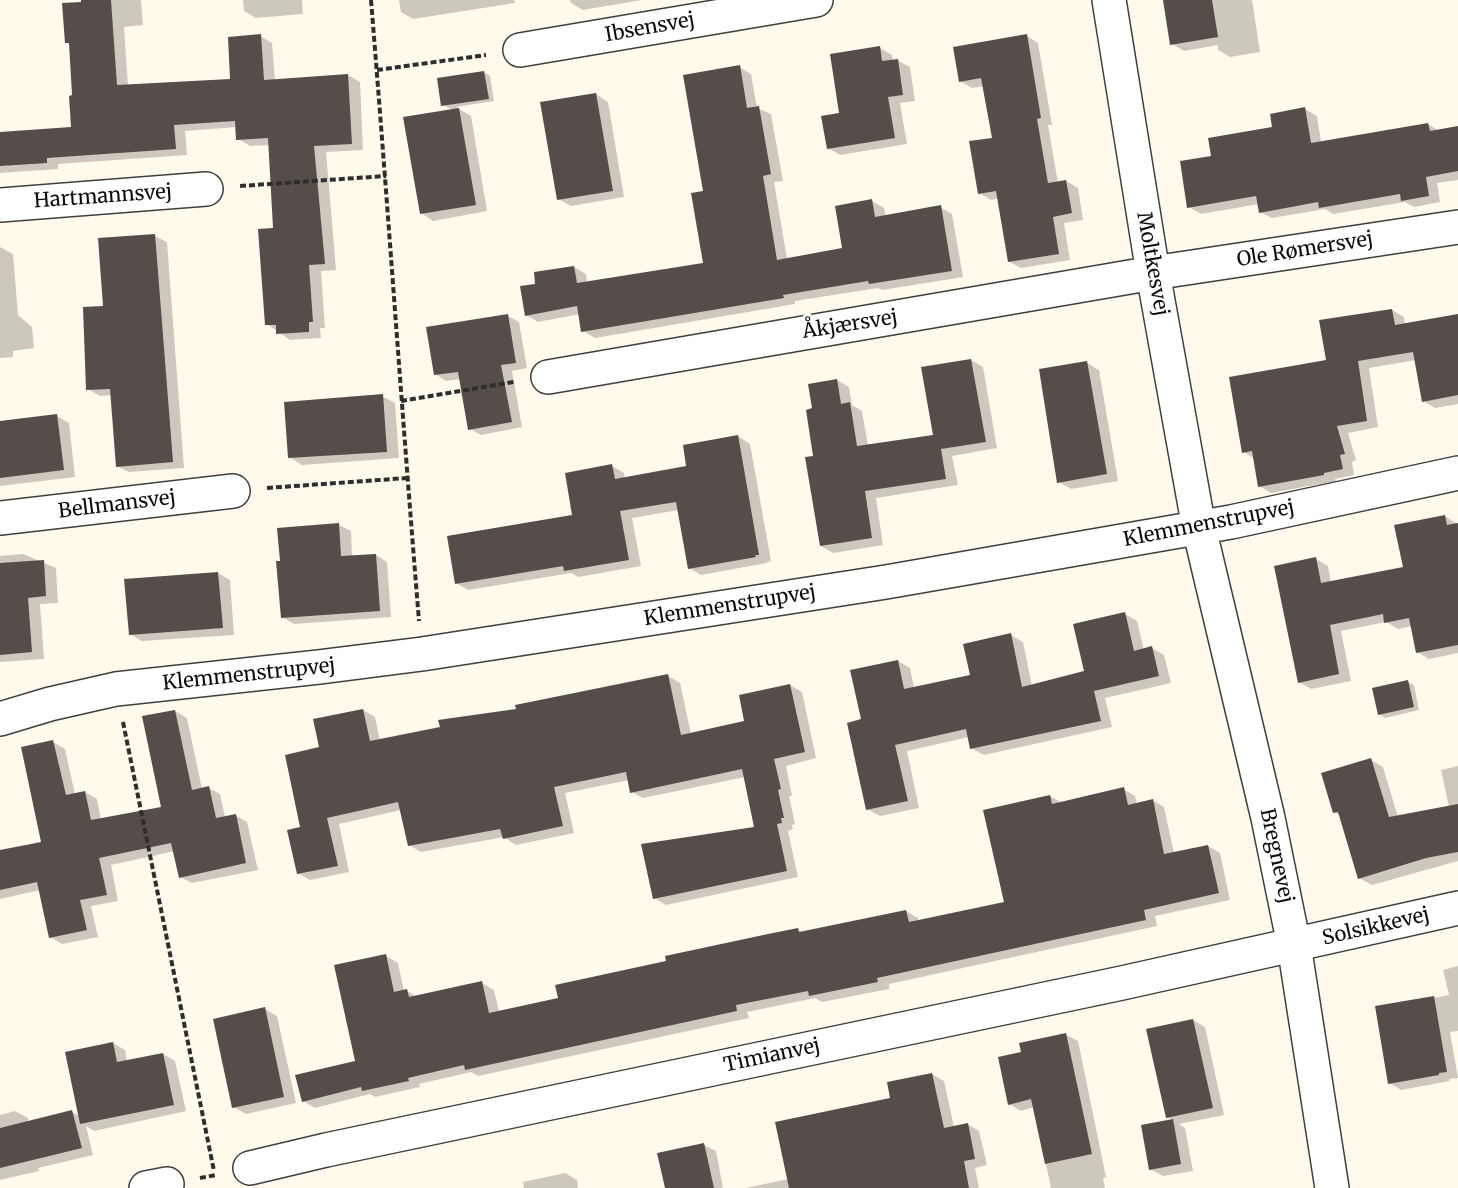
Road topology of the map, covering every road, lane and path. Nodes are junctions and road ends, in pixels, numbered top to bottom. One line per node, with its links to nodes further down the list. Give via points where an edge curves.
1 (371, 0): 5 (path)
2 (816, 0): 4 (street, Ibsensvej)
3 (1109, 0): 10 (street, Moltkesvej)
4 (520, 50): 5 (path)
5 (377, 70): 6 (path)
6 (386, 176): 7 (path); 12 (path)
7 (206, 189): 8 (street, Hartmannsvej)
8 (0, 205)
9 (1458, 227): 10 (street, Ole Rømersvej)
10 (1153, 273): 11 (street, Åkjærsvej); 17 (street, Moltkesvej)
11 (548, 377): 12 (path)
12 (401, 401): 14 (path)
13 (1458, 472): 17 (street, Klemmenstrupvej)
14 (407, 478): 15 (path); 18 (path)
15 (233, 491): 16 (street, Bellmansvej)
16 (0, 518)
17 (1199, 528): 18 (street, Klemmenstrupvej, via 886,582); 22 (street, Bregnevej)
18 (422, 654): 19 (street, Klemmenstrupvej)
19 (116, 689): 20 (street, Klemmenstrupvej); 24 (path)
20 (0, 718)
21 (1458, 909): 22 (street, Solsikkevej)
22 (1294, 945): 23 (street, Timianvej); 27 (street, Bregnevej)
23 (250, 1168): 24 (path)
24 (215, 1175): 25 (path); 26 (path)
25 (216, 1182)
26 (157, 1186)
27 (1332, 1188)

